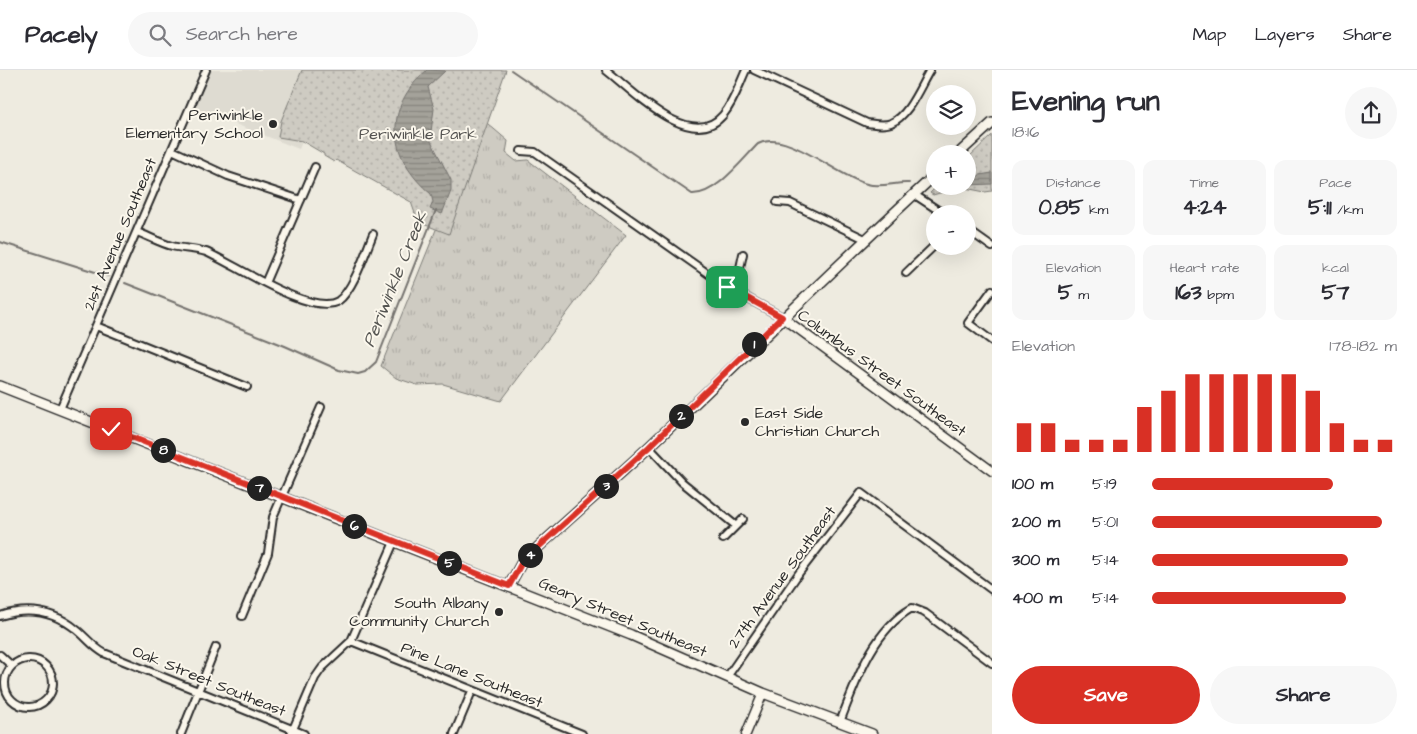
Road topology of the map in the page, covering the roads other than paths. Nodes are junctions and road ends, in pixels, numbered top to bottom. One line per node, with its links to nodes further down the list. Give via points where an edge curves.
1 (206, 70): 8 (street, 21st Avenue Southeast)
2 (606, 70): 3 (street, via 668,120 695,127 710,124 722,116)
3 (746, 70)
4 (754, 70): 5 (street, via 867,122 889,124 908,107)
5 (930, 70)
6 (992, 123): 7 (main road)
7 (968, 145)
8 (172, 150): 13 (street, via 228,176); 16 (street, 21st Avenue Southeast)
9 (521, 150): 25 (street, Columbus Street Southeast, via 534,152)
10 (315, 167): 13 (street)
11 (926, 184): 12 (main road)
12 (915, 195): 15 (street); 19 (main road)
13 (301, 200): 24 (street)
14 (777, 202): 19 (street, via 790,203)
15 (930, 205)
16 (137, 232): 24 (street, via 171,246 204,251); 28 (street, 21st Avenue Southeast)
17 (373, 234): 24 (street, via 346,294 337,302 312,302)
18 (976, 236): 20 (street)
19 (864, 239): 27 (main road)
20 (992, 248)
21 (926, 253): 23 (street)
22 (743, 254): 25 (street, via 740,268)
23 (906, 273)
24 (265, 284)
25 (727, 287): 27 (street, Columbus Street Southeast)
26 (992, 290): 29 (street, via 968,323)
27 (782, 317): 34 (main road); 35 (street, Columbus Street Southeast)
28 (96, 326): 31 (street); 33 (street, 21st Avenue Southeast)
29 (992, 341)
30 (0, 386): 33 (main road, Geary Street Southeast)
31 (247, 387)
32 (321, 407): 36 (street)
33 (60, 410): 36 (main road, Geary Street Southeast)
34 (649, 447): 38 (street, via 682,482); 41 (main road, via 522,562)
35 (992, 471)
36 (281, 498): 40 (main road, Geary Street Southeast); 44 (street, via 273,517 268,554)
37 (743, 519): 38 (street)
38 (735, 524): 39 (street)
39 (723, 539)
40 (394, 542): 41 (main road, Geary Street Southeast); 45 (street)
41 (509, 586): 50 (main road, Geary Street Southeast)
42 (992, 590): 50 (street, 27th Avenue Southeast, via 861,493 799,573)
43 (0, 616): 51 (street, Oak Street Southeast, via 15,612 46,612 63,620 104,653)
44 (242, 616)
45 (351, 641): 52 (street, Pine Lane Southeast); 55 (street, via 315,678)
46 (216, 648): 51 (street)
47 (0, 655): 49 (street)
48 (992, 663): 54 (street, via 912,608 902,614 862,666)
49 (12, 666): 49 (street, via 6,674 5,683 12,701 30,707 47,700 54,682 46,665 29,658)
50 (727, 677): 53 (main road, Geary Street Southeast)
51 (198, 691): 55 (street, Oak Street Southeast); 56 (street)
52 (472, 691): 58 (street); 59 (street, Pine Lane Southeast)
53 (763, 693): 54 (main road, Geary Street Southeast); 60 (street)
54 (840, 722): 61 (main road, Geary Street Southeast)
55 (292, 732): 57 (street, Oak Street Southeast)
56 (181, 734)
57 (304, 734)
58 (454, 734)
59 (582, 734)
60 (746, 734)
61 (872, 734)

